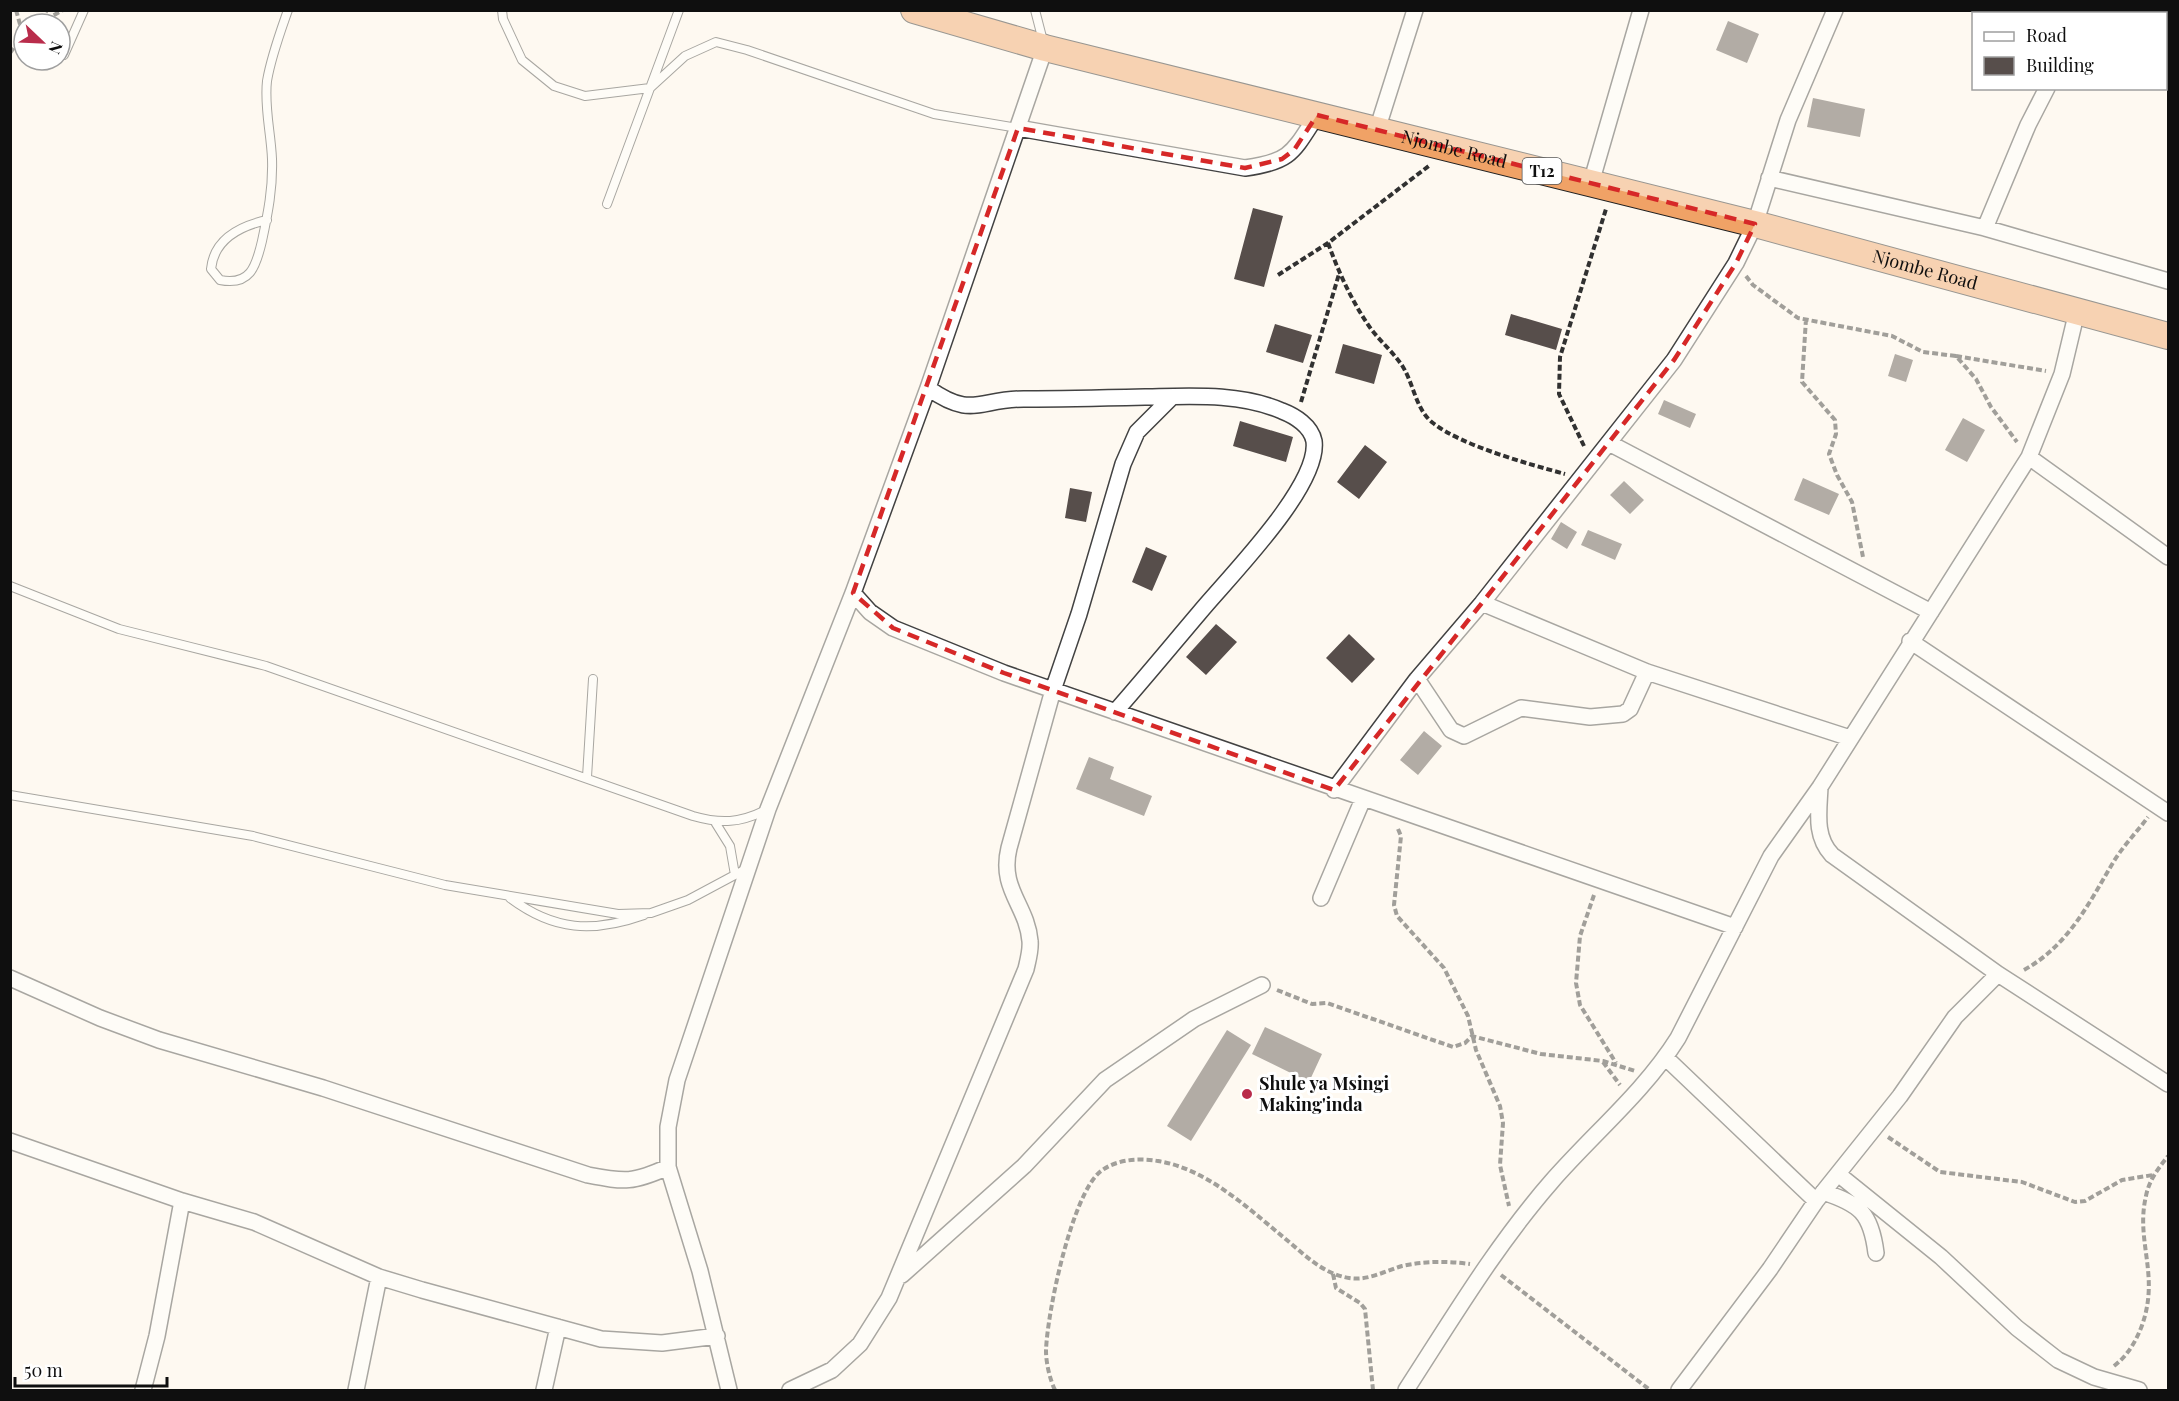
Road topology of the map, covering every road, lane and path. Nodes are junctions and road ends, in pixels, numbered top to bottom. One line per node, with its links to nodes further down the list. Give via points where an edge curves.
1 (84, 10): 10 (lane)
2 (288, 10): 21 (lane, via 267,82 273,190)
3 (502, 10): 12 (lane, via 522,60 554,86 585,96)
4 (679, 10): 12 (lane)
5 (914, 10): 11 (highway, Njombe Road / T12)
6 (1035, 10): 11 (lane)
7 (1415, 10): 16 (street)
8 (1641, 10): 19 (street)
9 (1835, 10): 18 (street, via 1788,120)
10 (72, 38)
11 (1045, 48): 14 (highway, Njombe Road / T12); 15 (street)
12 (650, 88): 15 (lane, via 685,56 716,42 934,114); 20 (lane)
13 (2046, 90): 23 (street)
14 (1317, 115): 15 (street, via 1294,150 1282,159 1245,168); 16 (highway, Njombe Road / T12)
15 (1018, 128): 34 (street)
16 (1377, 130): 17 (highway, Njombe Road / T12)
17 (1452, 149): 19 (highway, Njombe Road / T12); 24 (path)
18 (1770, 178): 22 (street); 23 (street)
19 (1602, 186): 22 (highway, Njombe Road / T12); 39 (path, via 1560,357 1558,382 1563,405)
20 (607, 204)
21 (267, 220): 21 (lane, via 260,252 247,277 234,283 219,280 211,269 212,257 225,240 245,225)
22 (1755, 224): 25 (street); 29 (highway, Njombe Road / T12)
23 (1985, 228): 28 (street)
24 (1328, 243): 26 (path); 27 (path)
25 (1736, 264): 30 (path, via 1753,285 1798,318); 37 (street, via 1674,360)
26 (1339, 273): 36 (path); 40 (path, via 1361,314 1403,367 1430,421 1503,455)
27 (1278, 275)
28 (2169, 281)
29 (2077, 311): 31 (highway, Njombe Road / T12); 33 (street)
30 (1806, 319): 32 (path, via 1892,336 1923,352); 42 (path, via 1802,382 1835,420 1836,434 1829,454 1852,502)
31 (2169, 336)
32 (1956, 356): 33 (path); 38 (path)
33 (2062, 374): 38 (street)
34 (928, 388): 35 (street, via 948,403 972,407 1022,399); 44 (street)
35 (1172, 397): 36 (street, via 1243,400); 51 (street, via 1152,414 1129,447)
36 (1296, 418): 52 (street, via 1309,429 1314,441 1303,480 1289,504 1248,558)
37 (1610, 443): 39 (street); 42 (street, via 1780,534)
38 (2029, 457): 41 (street); 46 (street)
39 (1593, 462): 40 (street)
40 (1580, 478): 45 (street)
41 (2169, 557)
42 (1870, 577): 46 (street)
43 (10, 586): 54 (lane, via 119,629 267,666)
44 (853, 593): 51 (street, via 870,612 893,628); 60 (street)
45 (1482, 603): 48 (street); 50 (street)
46 (1931, 612): 47 (street)
47 (1910, 641): 53 (street); 61 (street)
48 (1647, 672): 50 (street, via 1630,709 1623,714 1590,717 1521,708 1464,736 1451,730); 53 (street)
49 (593, 679): 54 (lane)
50 (1417, 679): 56 (street)
51 (1053, 690): 52 (street); 93 (street, via 1005,865 1030,942 1026,969)
52 (1115, 712): 56 (street)
53 (1850, 738): 55 (street)
54 (587, 777): 62 (lane)
55 (1820, 787): 69 (street, via 1772,856); 70 (street, via 1820,834 1828,850)
56 (1334, 789): 58 (street)
57 (10, 795): 66 (lane, via 253,836 445,885)
58 (1363, 799): 59 (street); 67 (street)
59 (1389, 808): 65 (street); 73 (path, via 1401,836 1394,905 1397,915 1444,968)
60 (768, 809): 62 (lane, via 748,819); 63 (street)
61 (2163, 809): 70 (path, via 2120,854 2089,907 2067,935 2023,970)
62 (715, 822): 64 (lane, via 730,846)
63 (749, 866): 64 (lane); 83 (street, via 677,1080 668,1127)
64 (735, 875): 68 (lane, via 688,900)
65 (1601, 881): 69 (street); 76 (path, via 1580,936 1576,983 1580,1005)
66 (506, 895): 68 (lane, via 596,911); 68 (lane, via 529,912 556,923 591,928 615,926)
67 (1321, 898)
68 (651, 913)
69 (1736, 927): 74 (street)
70 (1998, 974): 78 (street); 80 (street, via 1954,1017)
71 (10, 978): 83 (street, via 159,1040 323,1088 588,1175 626,1182)
72 (1262, 985): 73 (path, via 1453,1047); 93 (street, via 1194,1018 1105,1080 1024,1166)
73 (1472, 1036): 75 (path, via 1541,1054); 88 (path, via 1500,1106 1502,1180)
74 (1666, 1058): 77 (street); 86 (street)
75 (1603, 1061): 76 (path); 79 (path)
76 (1616, 1064): 77 (path)
77 (1648, 1078): 79 (street)
78 (2169, 1084)
79 (1630, 1100): 88 (street, via 1552,1181)
80 (1875, 1128): 84 (street); 85 (path, via 1940,1172 2022,1182 2075,1202 2085,1201 2122,1180)
81 (10, 1141): 87 (street)
82 (2169, 1156): 85 (path)
83 (668, 1167): 95 (street)
84 (1838, 1174): 86 (street); 96 (street, via 1941,1257 2040,1347)
85 (2153, 1174): 96 (path, via 2145,1196 2143,1222 2150,1276 2146,1315 2132,1346 2117,1364)
86 (1819, 1197): 89 (street, via 1842,1198 1868,1218); 106 (street)
87 (182, 1201): 92 (street, via 254,1222); 97 (street, via 158,1336)
88 (1515, 1227): 90 (street)
89 (1876, 1253)
90 (1487, 1266): 91 (path, via 1426,1262 1364,1278); 104 (street); 105 (path)
91 (1333, 1274): 102 (path, via 1238,1200 1199,1175 1159,1161 1128,1159 1102,1170 1087,1186 1072,1227 1053,1293 1046,1352); 103 (path, via 1336,1288 1365,1309)
92 (379, 1277): 94 (street); 98 (street)
93 (898, 1279): 101 (street, via 860,1344 832,1370)
94 (558, 1327): 95 (street, via 601,1339 652,1342); 99 (street)
95 (717, 1336): 100 (street)
96 (2094, 1377): 107 (street)
97 (143, 1390)
98 (356, 1390)
99 (544, 1390)
100 (729, 1390)
101 (790, 1390)
102 (1054, 1390)
103 (1373, 1390)
104 (1406, 1390)
105 (1650, 1390)
106 (1679, 1390)
107 (2139, 1390)

